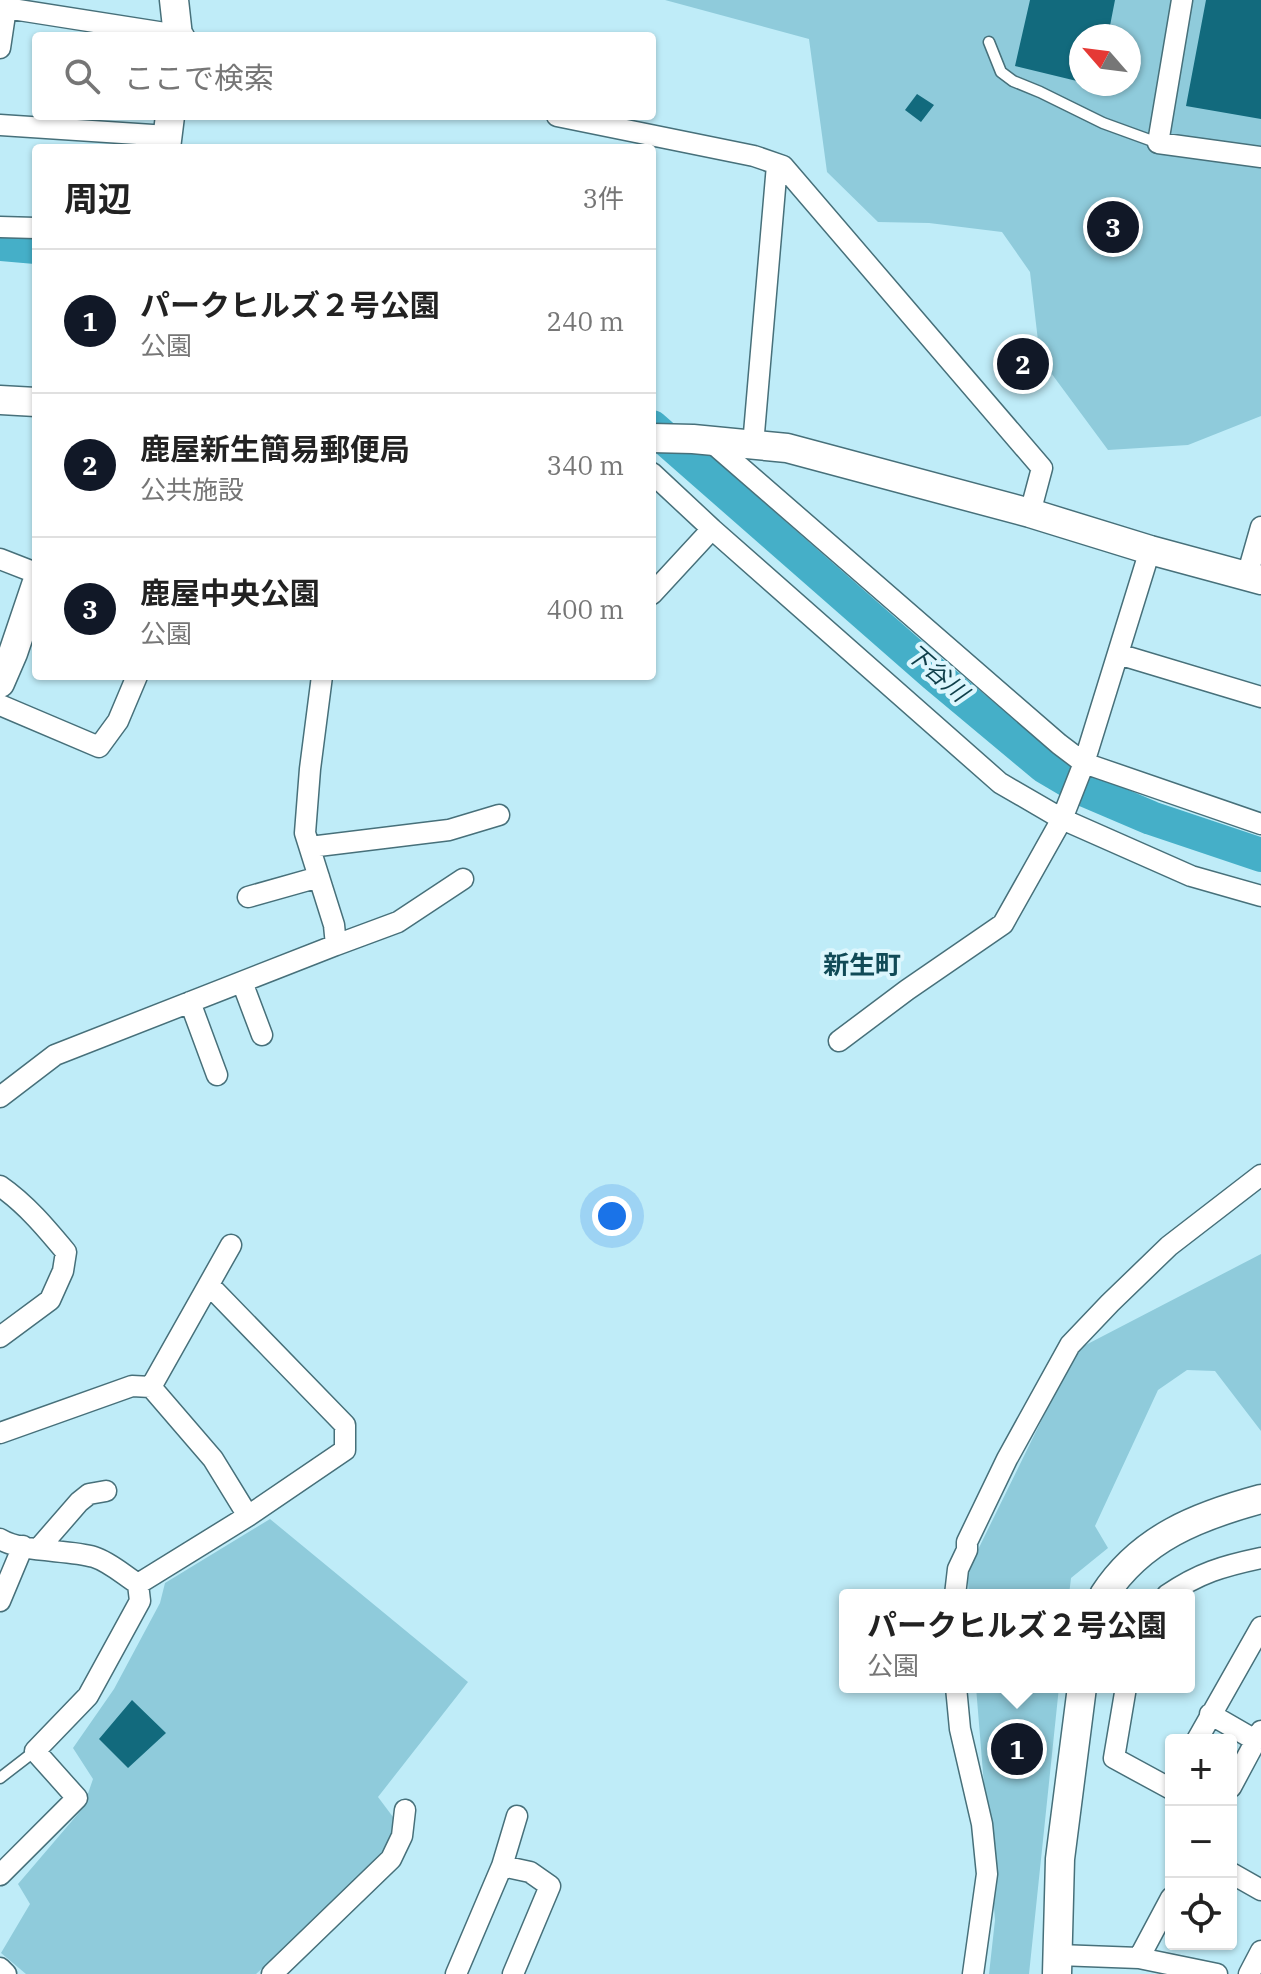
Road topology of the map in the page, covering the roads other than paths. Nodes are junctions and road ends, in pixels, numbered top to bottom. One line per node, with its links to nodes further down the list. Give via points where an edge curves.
1 (174, 0): 4 (street)
2 (1182, 0): 10 (street)
3 (161, 32): 6 (street, via 6,8)
4 (179, 32)
5 (989, 42): 10 (lane, via 1001,72 1013,81)
6 (0, 48)
7 (577, 120): 12 (street)
8 (0, 125): 9 (street)
9 (168, 133)
10 (1158, 143): 11 (street)
11 (1261, 157)
12 (777, 165): 19 (street); 21 (street, via 1042,468)
13 (0, 227): 14 (street)
14 (32, 228)
15 (0, 400): 16 (street)
16 (32, 402)
17 (656, 438): 18 (street)
18 (701, 440): 19 (street); 36 (street)
19 (753, 445): 21 (street, via 787,448)
20 (656, 477): 23 (street)
21 (1030, 513): 24 (street)
22 (1261, 527): 27 (street)
23 (712, 529): 28 (street); 38 (street, via 1000,783)
24 (1150, 550): 27 (street); 30 (street)
25 (0, 559): 26 (street)
26 (32, 571)
27 (1254, 578)
28 (656, 590)
29 (32, 597): 33 (street)
30 (1118, 654): 34 (street); 36 (street)
31 (135, 680): 35 (street, via 118,721 99,747)
32 (322, 680): 40 (street, via 307,801 305,833)
33 (0, 683)
34 (1261, 697)
35 (0, 705)
36 (1084, 763): 38 (street); 39 (street)
37 (499, 815): 40 (street, via 449,830)
38 (1062, 819): 43 (street, via 1191,876); 49 (street, via 1003,924)
39 (1261, 824)
40 (310, 847): 41 (street)
41 (319, 877): 44 (street); 45 (street)
42 (463, 879): 45 (street, via 398,922)
43 (1261, 896)
44 (248, 897)
45 (336, 945): 46 (street)
46 (242, 982): 47 (street); 48 (street)
47 (190, 1002): 50 (street); 51 (street, via 55,1055)
48 (262, 1035)
49 (839, 1041)
50 (217, 1075)
51 (0, 1097)
52 (1261, 1175): 66 (street, via 1169,1246 1070,1345 967,1542)
53 (0, 1186): 56 (street, via 36,1216 66,1252 50,1300)
54 (231, 1245): 55 (street)
55 (209, 1285): 57 (street); 61 (street, via 345,1425 345,1450)
56 (0, 1337)
57 (151, 1387): 58 (street, via 132,1386); 61 (street, via 213,1459)
58 (0, 1433)
59 (106, 1491): 63 (street, via 89,1494)
60 (1261, 1499): 67 (street, via 1174,1529 1139,1554)
61 (248, 1516): 65 (street)
62 (0, 1539): 63 (street)
63 (31, 1547): 65 (street, via 98,1558); 69 (street)
64 (1261, 1558): 68 (street, via 1227,1565)
65 (138, 1584): 77 (street, via 140,1601 88,1696)
66 (956, 1589)
67 (1108, 1589)
68 (1176, 1589)
69 (0, 1601)
70 (1261, 1627): 74 (street)
71 (957, 1693): 96 (street, via 987,1874)
72 (1081, 1693): 90 (street, via 1060,1859)
73 (1125, 1693): 80 (street, via 1114,1758)
74 (1210, 1714): 75 (street); 76 (street)
75 (1200, 1734)
76 (1258, 1735): 78 (street)
77 (35, 1751): 79 (lane); 84 (street, via 77,1798)
78 (1237, 1775)
79 (0, 1778)
80 (1165, 1786)
81 (405, 1810): 93 (street, via 402,1836 391,1859)
82 (517, 1816): 83 (street)
83 (502, 1866): 94 (street); 95 (street, via 530,1872 550,1886)
84 (0, 1875)
85 (1237, 1876): 86 (street)
86 (1261, 1890)
87 (1165, 1909): 89 (street)
88 (1261, 1951): 98 (street)
89 (1139, 1958): 90 (street); 97 (street)
90 (1057, 1964)
91 (0, 1968): 92 (street)
92 (6, 1974)
93 (272, 1974)
94 (456, 1974)
95 (513, 1974)
96 (973, 1974)
97 (1217, 1974)
98 (1249, 1974)

